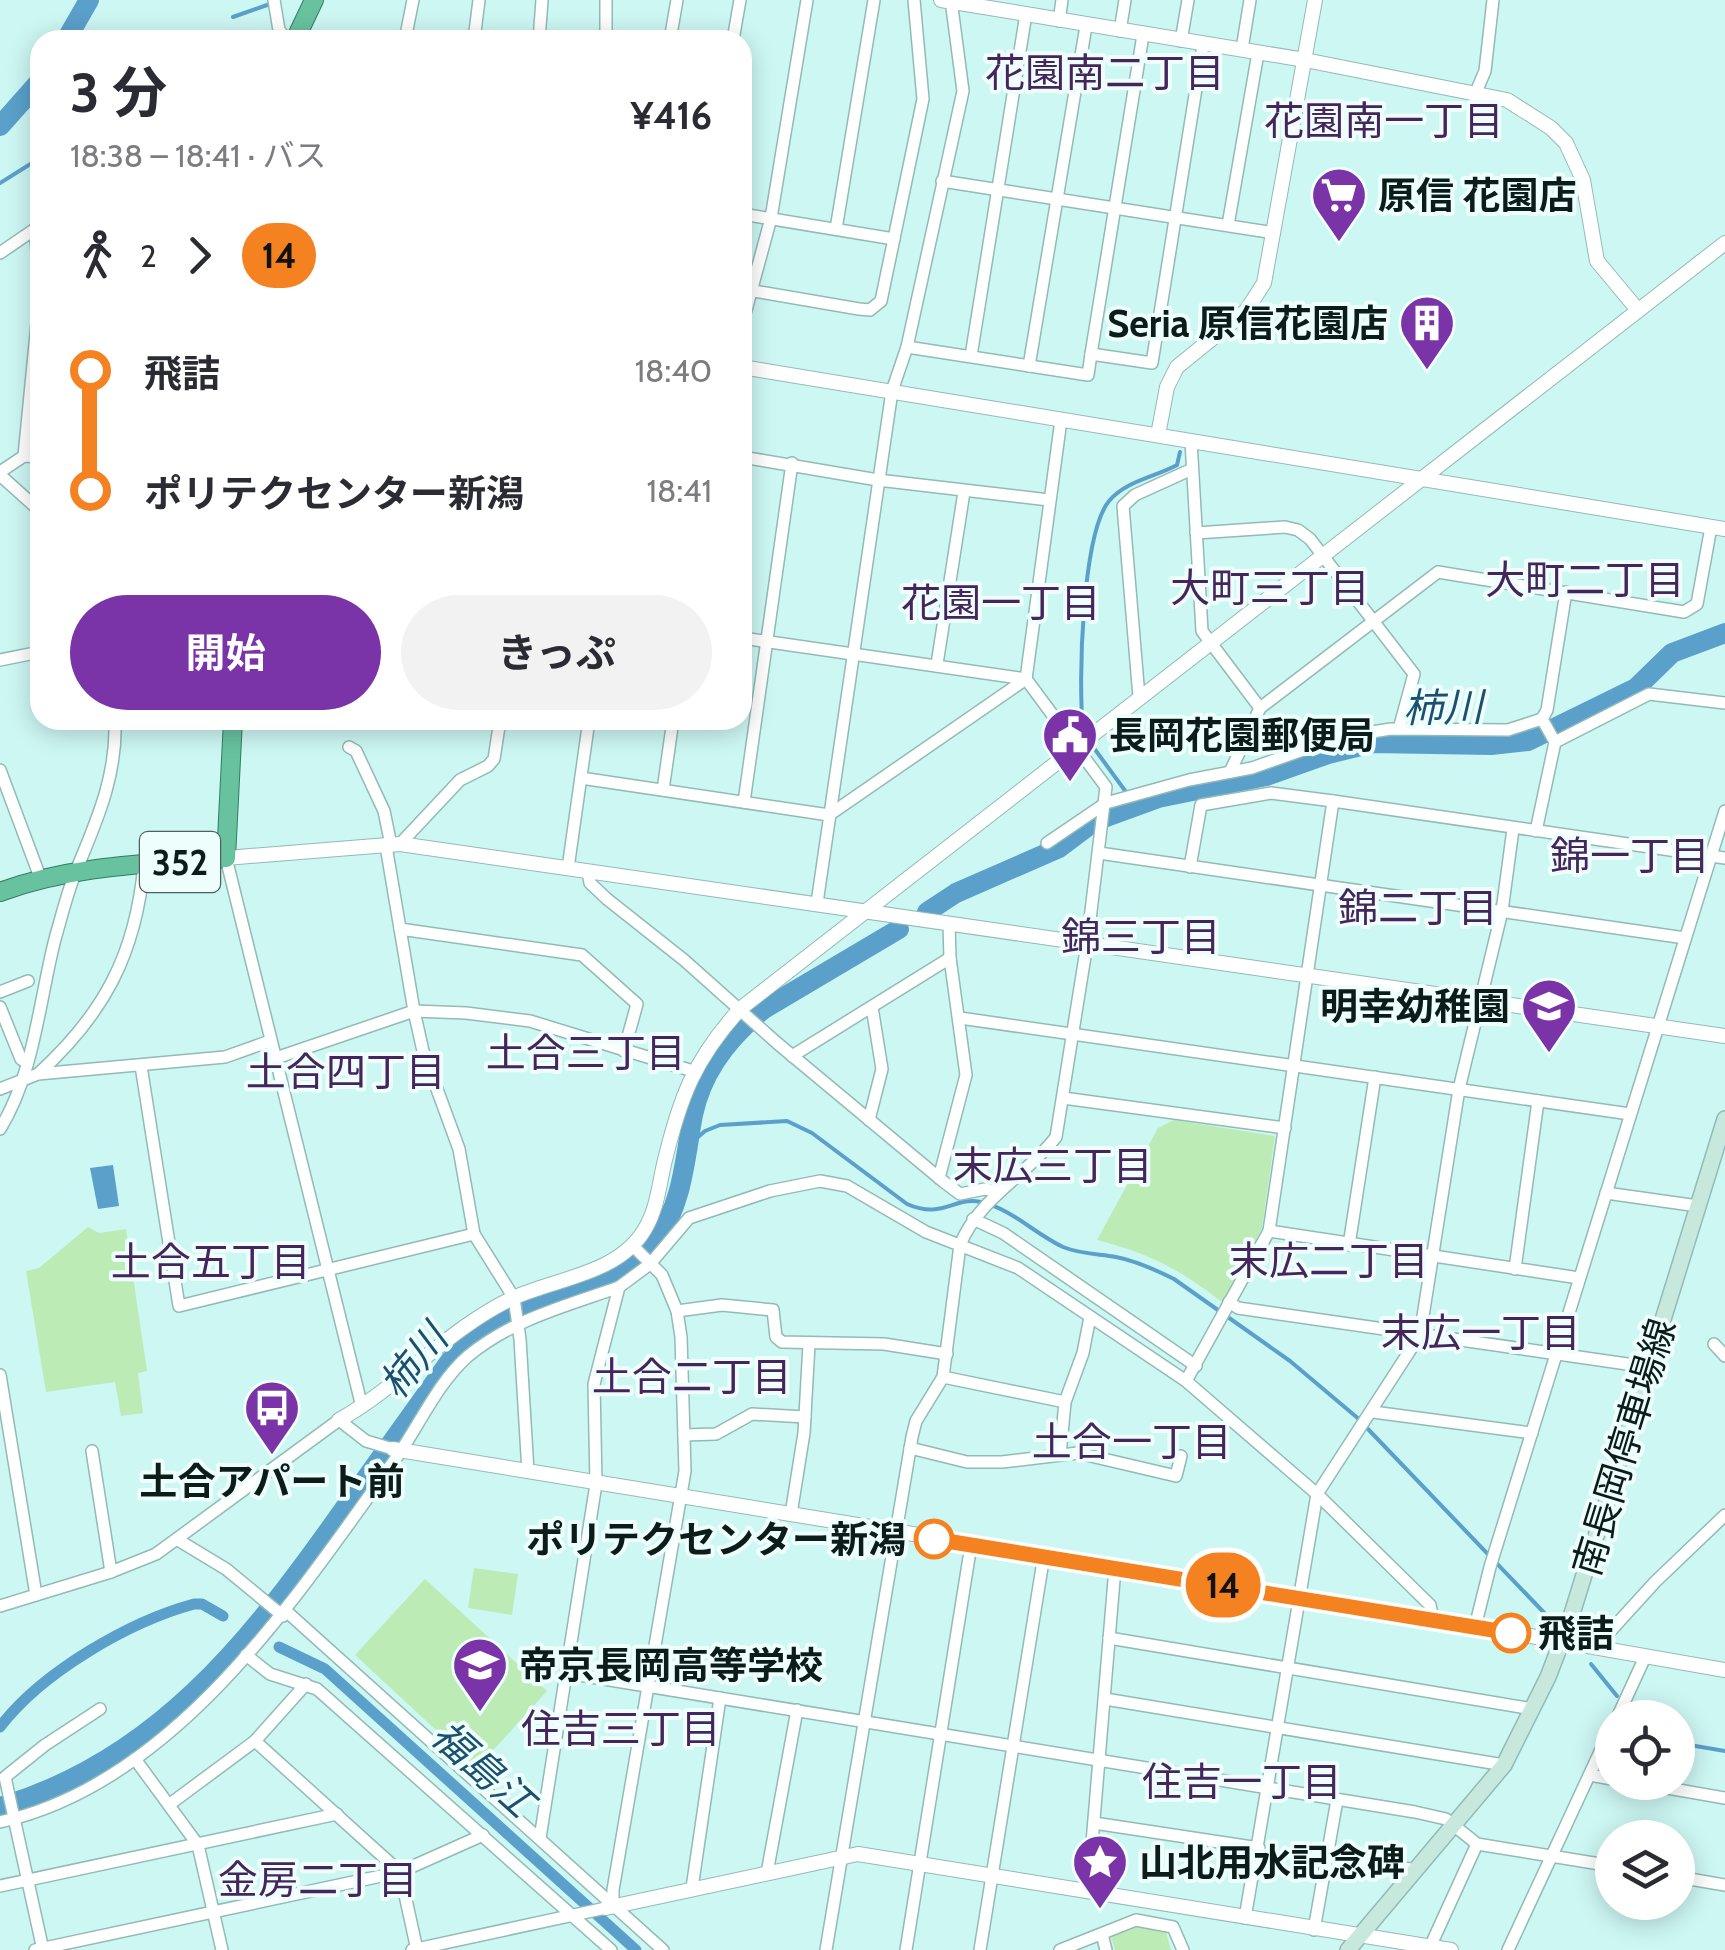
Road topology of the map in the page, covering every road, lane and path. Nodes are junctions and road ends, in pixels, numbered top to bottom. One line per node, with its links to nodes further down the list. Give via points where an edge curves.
1 (314, 0): 24 (highway)
2 (413, 0): 25 (street)
3 (479, 0): 26 (street)
4 (542, 0): 27 (street)
5 (606, 0): 28 (street)
6 (677, 0): 29 (street)
7 (740, 0): 30 (street)
8 (807, 0): 45 (street)
9 (874, 0): 47 (street)
10 (914, 0): 50 (street, via 923,98)
11 (948, 0): 19 (street); 39 (street, via 963,91)
12 (1062, 0): 21 (street)
13 (1125, 0): 31 (street)
14 (1188, 0): 33 (street)
15 (1250, 0): 35 (street)
16 (1315, 0): 37 (street)
17 (1493, 0): 38 (street, via 1485,71)
18 (274, 4): 23 (street)
19 (999, 5): 20 (street)
20 (1026, 14): 21 (street); 40 (street)
21 (1059, 21): 22 (street)
22 (1086, 26): 31 (street); 41 (street)
23 (280, 30)
24 (300, 30)
25 (408, 30)
26 (475, 30)
27 (540, 30)
28 (606, 30)
29 (672, 30)
30 (735, 30)
31 (1120, 31): 32 (street)
32 (1142, 34): 33 (street); 42 (street)
33 (1181, 40): 34 (street)
34 (1203, 45): 35 (street); 44 (street)
35 (1242, 49): 36 (street)
36 (1258, 52): 37 (street); 46 (street)
37 (1306, 60): 38 (street); 49 (street)
38 (1476, 92): 55 (street, via 1518,106 1566,143 1583,180 1597,261)
39 (942, 182): 40 (street); 56 (street)
40 (996, 189): 41 (street); 58 (street)
41 (1055, 198): 42 (street); 59 (street)
42 (1115, 207): 44 (street); 57 (street)
43 (752, 215): 45 (street)
44 (1175, 216): 46 (street); 57 (street, via 1152,362)
45 (771, 218): 47 (street); 53 (street)
46 (1228, 225): 49 (street)
47 (836, 229): 50 (street)
48 (30, 233): 52 (street)
49 (1274, 233): 64 (street, via 1256,297 1171,376)
50 (894, 238): 54 (street, via 881,301 870,310)
51 (1725, 243): 55 (street)
52 (0, 252)
53 (752, 277)
54 (752, 291)
55 (1637, 310): 72 (street)
56 (907, 347): 58 (street); 61 (street)
57 (1091, 354): 59 (street, via 1088,375)
58 (970, 356): 59 (street)
59 (1029, 366)
60 (752, 369): 61 (street)
61 (892, 391): 63 (street); 73 (street)
62 (30, 395): 66 (street)
63 (1061, 420): 64 (street); 75 (street)
64 (1158, 435): 65 (street)
65 (1191, 441): 70 (street); 72 (street)
66 (24, 456): 67 (street); 71 (street)
67 (30, 456)
68 (752, 458): 69 (street)
69 (792, 463): 73 (street); 83 (street)
70 (1190, 470): 78 (street); 90 (street, via 1123,506)
71 (0, 474): 76 (street)
72 (1420, 478): 77 (street); 79 (street)
73 (878, 480): 74 (street); 86 (street)
74 (964, 492): 75 (street); 88 (street)
75 (1049, 500): 89 (street)
76 (30, 502)
77 (1718, 528): 80 (street, via 1696,604 1684,612)
78 (1196, 533): 79 (street, via 1285,526 1304,534); 84 (street, via 1202,631)
79 (1322, 556): 81 (street); 84 (street)
80 (1566, 592): 81 (street, via 1444,571); 93 (street)
81 (1373, 620): 92 (street); 99 (street, via 1414,674)
82 (752, 639): 83 (street)
83 (769, 641): 86 (street); 108 (street)
84 (1210, 642): 90 (street); 92 (street)
85 (30, 654): 87 (street)
86 (852, 654): 88 (street); 111 (street)
87 (0, 660)
88 (937, 664): 89 (street)
89 (1026, 680): 101 (street); 111 (street)
90 (1139, 697): 101 (street)
91 (1725, 703): 100 (street, via 1649,694)
92 (1260, 708): 104 (street)
93 (1543, 722): 99 (street, via 1508,730); 100 (street)
94 (114, 730): 123 (street, via 106,793)
95 (232, 730): 118 (highway, 352)
96 (498, 730): 115 (street, via 488,766 460,780)
97 (588, 730): 105 (street)
98 (672, 730): 106 (street)
99 (1400, 730): 104 (street, via 1340,737)
100 (1552, 740): 113 (street)
101 (1076, 746): 109 (street, via 1106,786); 130 (street)
102 (349, 747): 115 (street, via 378,797)
103 (0, 770): 125 (street)
104 (1230, 772): 109 (street)
105 (581, 778): 106 (street); 122 (street)
106 (663, 790): 108 (street)
107 (1332, 801): 112 (street); 121 (street, via 1270,793 1201,805); 126 (street)
108 (744, 802): 111 (street)
109 (1106, 806): 114 (street); 116 (street)
110 (1725, 811): 117 (street)
111 (829, 815): 128 (street)
112 (1513, 829): 113 (street); 129 (street)
113 (1536, 832): 117 (street)
114 (1047, 843)
115 (393, 845): 118 (street); 122 (street); 132 (street)
116 (1099, 853): 121 (street); 134 (street)
117 (1711, 856): 119 (street); 133 (street)
118 (226, 858): 120 (highway, 352); 148 (street)
119 (1725, 858)
120 (144, 864): 123 (highway, 352); 156 (street, via 119,973 84,1028)
121 (1190, 867): 126 (street)
122 (568, 868): 124 (street)
123 (76, 870): 125 (highway, 352); 152 (street)
124 (588, 872): 128 (street); 143 (street, via 607,900)
125 (40, 876): 127 (highway, 352)
126 (1318, 886): 129 (street); 136 (street)
127 (0, 892)
128 (817, 904): 130 (street)
129 (1502, 911): 133 (street); 139 (street)
130 (861, 912): 131 (street); 143 (street)
131 (950, 924): 134 (street); 135 (street)
132 (400, 929): 142 (street); 149 (street, via 582,954 637,1004)
133 (1686, 938): 145 (street)
134 (1087, 944): 136 (street); 146 (street)
135 (950, 958): 141 (street); 144 (street)
136 (1308, 976): 139 (street); 154 (street)
137 (28, 981): 138 (street)
138 (0, 992)
139 (1480, 1000): 145 (street); 160 (street)
140 (0, 1006): 152 (street)
141 (872, 1007): 150 (street); 165 (street, via 882,1068)
142 (414, 1011): 149 (street, via 530,1022); 151 (street); 174 (street, via 459,1149)
143 (748, 1015): 150 (street); 155 (street, via 707,1047)
144 (960, 1018): 146 (street); 168 (street, via 966,1074)
145 (1658, 1026): 147 (street); 163 (street)
146 (1071, 1033): 154 (street); 161 (street)
147 (1725, 1036)
148 (270, 1041): 151 (street); 153 (street, via 225,1056)
149 (624, 1052): 155 (street)
150 (792, 1056): 165 (street)
151 (276, 1058): 181 (street)
152 (26, 1062): 158 (street)
153 (141, 1066): 156 (street); 181 (street, via 179,1306)
154 (1294, 1066): 157 (street); 166 (street)
155 (693, 1072): 177 (street, via 653,1210)
156 (38, 1074): 158 (street)
157 (1374, 1077): 160 (street); 176 (street)
158 (23, 1080): 159 (street); 167 (street)
159 (0, 1088)
160 (1459, 1090): 162 (street); 178 (street)
161 (1063, 1098): 166 (street); 170 (street, via 1056,1137)
162 (1538, 1101): 163 (street); 180 (street)
163 (1630, 1114): 169 (street)
164 (1725, 1119): 171 (main road, 南長岡停車場線)
165 (869, 1120): 168 (street)
166 (1285, 1128): 173 (street)
167 (0, 1129)
168 (939, 1178): 170 (street, via 960,1194 985,1189)
169 (1606, 1193): 171 (street); 182 (street)
170 (994, 1196): 172 (street)
171 (1698, 1206): 196 (main road, 南長岡停車場線)
172 (975, 1216): 175 (street); 195 (street)
173 (1268, 1230): 176 (street); 185 (street)
174 (474, 1234): 181 (street); 184 (street)
175 (960, 1245): 179 (street, via 847,1186 820,1181 689,1218); 187 (street, via 1018,1268); 192 (street)
176 (1349, 1245): 178 (street)
177 (634, 1248): 179 (street); 184 (street, via 604,1266)
178 (1433, 1257): 180 (street); 189 (street)
179 (648, 1263): 183 (street); 186 (street, via 665,1281)
180 (1515, 1269): 182 (street)
181 (326, 1270): 201 (street)
182 (1580, 1278): 193 (street)
183 (619, 1287): 188 (street); 213 (street, via 594,1384)
184 (514, 1298): 188 (street); 201 (street)
185 (1228, 1304): 189 (street); 195 (street)
186 (677, 1311): 190 (street, via 773,1310 776,1337); 206 (street)
187 (1090, 1317): 199 (street); 200 (street)
188 (518, 1323): 209 (street, via 466,1358); 212 (street)
189 (1420, 1336): 193 (street); 202 (street)
190 (809, 1344): 192 (street, via 884,1344); 203 (street)
191 (1714, 1344): 194 (street)
192 (947, 1354): 198 (street)
193 (1556, 1354): 196 (street); 205 (street)
194 (1725, 1356)
195 (1196, 1366): 199 (street)
196 (1648, 1367): 231 (main road, 南長岡停車場線)
197 (0, 1374): 224 (street)
198 (943, 1377): 200 (street); 207 (street, via 916,1421)
199 (1186, 1381): 214 (street)
200 (1065, 1402): 210 (street)
201 (362, 1407): 204 (street)
202 (1370, 1415): 205 (street); 214 (street)
203 (805, 1416): 206 (street, via 752,1414 716,1434); 216 (street)
204 (339, 1420): 209 (street, via 374,1445); 219 (street)
205 (1532, 1434): 229 (street)
206 (684, 1435): 215 (street)
207 (910, 1448): 210 (street, via 967,1462); 218 (street)
208 (92, 1450): 223 (street)
209 (397, 1450): 212 (street); 227 (street)
210 (1060, 1455): 211 (street, via 1078,1453 1176,1476)
211 (1181, 1456)
212 (528, 1472): 213 (street)
213 (596, 1484): 215 (street); 237 (street)
214 (1317, 1494): 225 (street); 228 (street, via 1430,1605)
215 (681, 1496): 216 (street); 239 (street)
216 (791, 1514): 218 (street)
217 (1725, 1514): 232 (street)
218 (895, 1532): 220 (street); 246 (street)
219 (178, 1540): 223 (street); 227 (street)
220 (971, 1545): 221 (street); 248 (street)
221 (1044, 1556): 222 (street); 250 (street)
222 (1115, 1568): 225 (street); 230 (street)
223 (111, 1572): 224 (street)
224 (36, 1595): 226 (street)
225 (1300, 1598): 228 (street); 235 (street)
226 (0, 1606)
227 (283, 1613): 233 (street); 268 (street)
228 (1433, 1619): 229 (street)
229 (1475, 1626): 231 (street)
230 (1109, 1638): 235 (street); 241 (street)
231 (1562, 1642): 232 (street); 245 (main road, 南長岡停車場線)
232 (1596, 1648): 234 (street)
233 (246, 1655): 238 (street, via 270,1674); 251 (street)
234 (1645, 1657): 236 (street); 242 (street)
235 (1288, 1669): 245 (street); 247 (street)
236 (1725, 1670)
237 (567, 1673): 239 (street); 268 (street)
238 (306, 1684): 249 (street); 267 (street)
239 (650, 1686): 240 (street); 289 (street)
240 (720, 1698): 244 (street); 285 (street)
241 (1105, 1699): 247 (street); 252 (street)
242 (1625, 1700)
243 (100, 1709): 263 (street, via 5,1777)
244 (797, 1710): 246 (street); 279 (street)
245 (1533, 1710): 254 (main road, 南長岡停車場線)
246 (865, 1721): 248 (street); 272 (street)
247 (1277, 1728): 254 (street); 257 (street)
248 (943, 1733): 250 (street); 275 (street)
249 (256, 1741): 261 (street); 262 (street)
250 (1012, 1745): 252 (street); 280 (street)
251 (136, 1759): 261 (street); 263 (street, via 55,1803)
252 (1098, 1761): 257 (street); 265 (street)
253 (1595, 1764): 255 (street)
254 (1504, 1765): 266 (main road, 南長岡停車場線)
255 (1590, 1775): 256 (street); 273 (street)
256 (1595, 1776)
257 (1266, 1788): 260 (street); 271 (street)
258 (1695, 1793): 259 (street)
259 (1725, 1798)
260 (1337, 1800): 266 (street, via 1446,1819); 274 (street)
261 (170, 1804): 270 (street)
262 (338, 1814): 270 (street); 278 (street)
263 (15, 1816): 264 (street); 281 (street)
264 (0, 1822)
265 (1094, 1823): 271 (street); 286 (street)
266 (1454, 1826): 269 (street); 277 (main road, 南長岡停車場線)
267 (483, 1835): 278 (street); 291 (street)
268 (540, 1838): 289 (street)
269 (1477, 1844): 273 (street); 299 (street)
270 (198, 1845): 281 (street); 290 (street)
271 (1259, 1848): 292 (street)
272 (843, 1856): 275 (street); 279 (street); 305 (street)
273 (1553, 1856): 276 (street); 313 (street)
274 (1329, 1857): 277 (street); 295 (street)
275 (919, 1863): 280 (street); 306 (street)
276 (1595, 1863)
277 (1417, 1870): 297 (main road, 南長岡停車場線)
278 (400, 1872): 290 (street); 302 (street)
279 (767, 1873): 285 (street)
280 (991, 1875): 286 (street); 307 (street)
281 (28, 1880): 284 (street); 300 (street)
282 (1695, 1880): 283 (street)
283 (1725, 1885)
284 (0, 1886)
285 (692, 1888): 289 (street)
286 (1088, 1891): 287 (street)
287 (1138, 1899): 288 (street); 293 (street)
288 (1173, 1903): 292 (street); 294 (street)
289 (610, 1907): 291 (street); 304 (street)
290 (214, 1913): 300 (street); 301 (street)
291 (576, 1914): 302 (street); 303 (street)
292 (1245, 1918): 295 (street)
293 (1136, 1920): 294 (street); 296 (street)
294 (1168, 1924): 310 (street)
295 (1314, 1930): 297 (street)
296 (1102, 1934): 298 (street); 309 (street)
297 (1360, 1936): 299 (street); 311 (main road, 南長岡停車場線)
298 (1078, 1946): 308 (street)
299 (1430, 1946): 312 (street)
300 (40, 1950)
301 (222, 1950)
302 (415, 1950)
303 (612, 1950)
304 (663, 1950)
305 (826, 1950)
306 (906, 1950)
307 (980, 1950)
308 (1060, 1950)
309 (1106, 1950)
310 (1183, 1950)
311 (1348, 1950)
312 (1451, 1950)
313 (1508, 1950)

